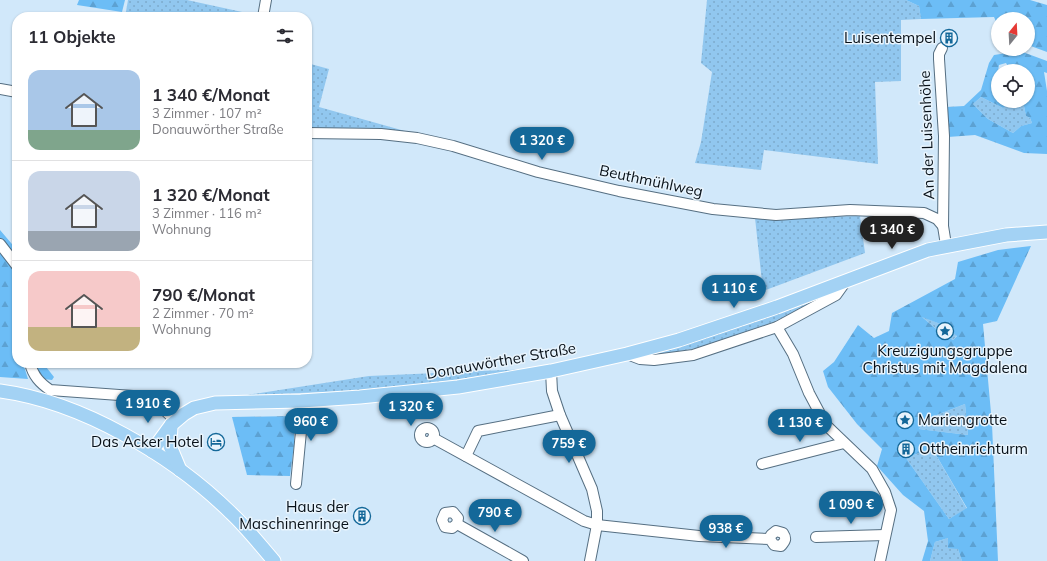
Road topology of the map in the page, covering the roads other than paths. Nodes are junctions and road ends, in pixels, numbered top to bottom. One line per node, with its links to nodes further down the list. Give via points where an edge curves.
1 (266, 0): 2 (street)
2 (264, 12)
3 (942, 48): 7 (street, An der Luisenhöhe, via 940,59 944,136)
4 (0, 89): 5 (street)
5 (12, 91)
6 (312, 133): 7 (street, Beuthmühlweg, via 381,134 417,138 453,146 538,172 713,209 776,215 850,210 924,213 937,219)
7 (943, 226): 10 (street, An der Luisenhöhe)
8 (1047, 232): 10 (main road, Donauwörther Straße, via 1006,235)
9 (0, 244): 11 (street)
10 (946, 246): 12 (main road, Donauwörther Straße, via 914,255)
11 (12, 260)
12 (846, 281): 13 (street, Donauwörther Straße, via 836,296); 14 (main road, Donauwörther Straße, via 679,340)
13 (777, 327): 14 (street, Donauwörther Straße, via 693,354 654,360 640,359); 22 (street, via 793,354 826,425)
14 (627, 354): 16 (main road, Donauwörther Straße)
15 (32, 368): 20 (street, via 39,382 50,390 133,396 159,405)
16 (551, 371): 18 (main road, Donauwörther Straße, via 458,387); 19 (street, via 552,391)
17 (0, 391): 23 (main road, via 48,402 74,412)
18 (301, 401): 20 (main road, Donauwörther Straße, via 215,403 194,408); 27 (street, via 302,421)
19 (560, 415): 24 (street, via 478,431); 29 (street, via 592,488)
20 (173, 423): 23 (main road, Donauwörther Straße); 26 (main road, via 170,446)
21 (433, 438): 24 (street)
22 (844, 443): 25 (street); 30 (street, via 872,469 885,492 891,510)
23 (148, 449): 26 (main road)
24 (466, 456): 29 (street, via 584,521)
25 (762, 464)
26 (180, 470): 33 (main road, via 232,514)
27 (296, 484)
28 (457, 524): 34 (street)
29 (597, 525): 32 (street, via 698,536); 35 (street)
30 (886, 535): 31 (street); 36 (street)
31 (816, 537)
32 (770, 539)
33 (274, 561)
34 (522, 561)
35 (590, 561)
36 (880, 561)

